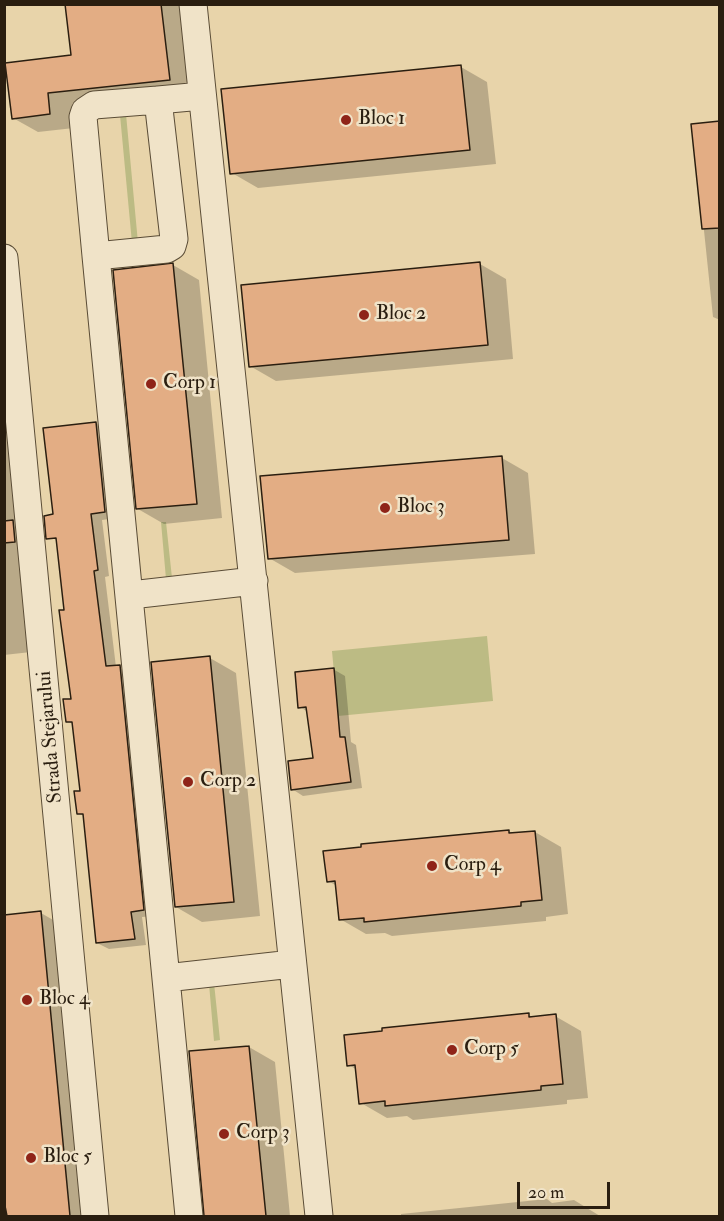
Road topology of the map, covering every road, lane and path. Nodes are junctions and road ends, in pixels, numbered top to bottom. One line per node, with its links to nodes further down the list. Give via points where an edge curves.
1 (194, 4): 2 (street)
2 (202, 96): 3 (street); 6 (street)
3 (158, 100): 4 (street, via 93,105 82,117); 4 (street, via 172,246)
4 (96, 256): 7 (street)
5 (4, 258): 10 (street, Strada Stejarului)
6 (254, 581): 7 (street); 8 (street)
7 (130, 595): 9 (street)
8 (292, 964): 9 (street); 12 (street)
9 (165, 978): 11 (street)
10 (95, 1216)
11 (189, 1216)
12 (319, 1216)

